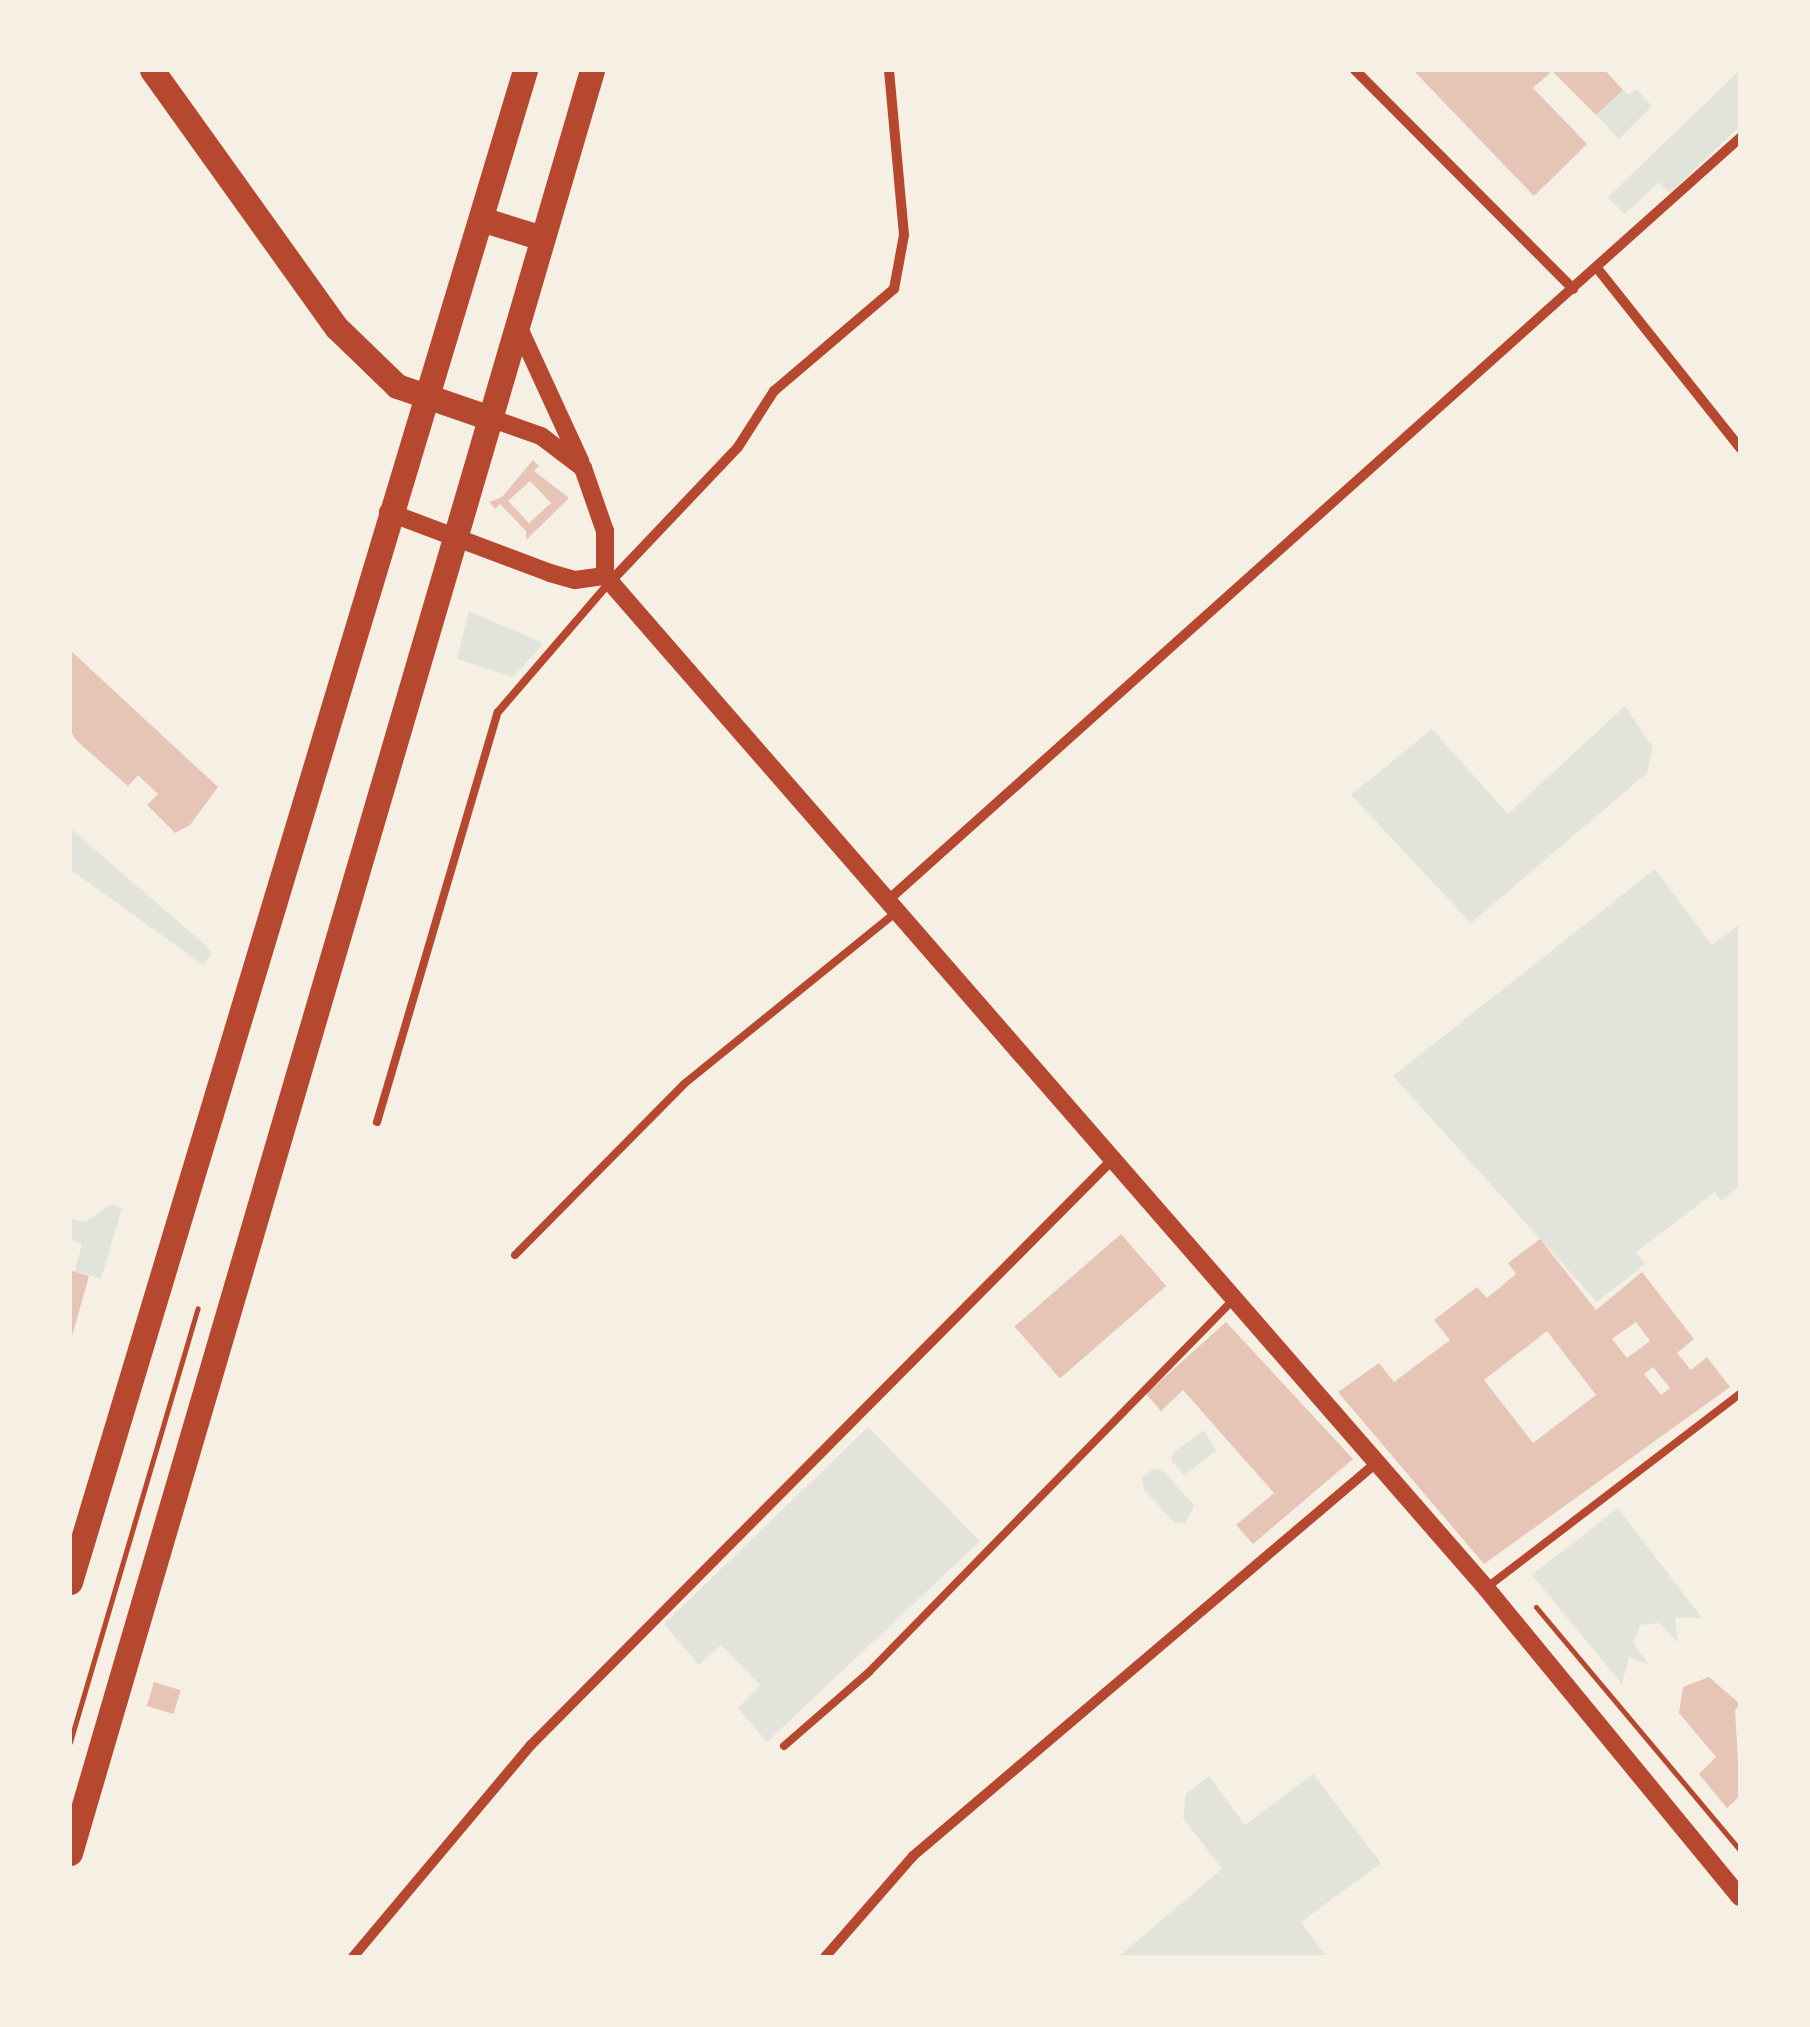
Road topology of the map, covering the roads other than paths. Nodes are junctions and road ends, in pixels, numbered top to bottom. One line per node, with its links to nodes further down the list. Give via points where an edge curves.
1 (152, 70): 12 (main road, via 337,328 387,378)
2 (525, 70): 7 (main road)
3 (592, 70): 8 (main road)
4 (888, 70): 18 (street, via 904,235 894,290 774,391 738,447)
5 (1354, 70): 10 (street)
6 (1740, 138): 9 (street)
7 (481, 219): 8 (main road); 12 (main road)
8 (542, 238): 11 (main road)
9 (1598, 268): 10 (street); 14 (street)
10 (1573, 288): 19 (street)
11 (516, 321): 13 (main road); 15 (street)
12 (425, 397): 13 (main road); 16 (main road)
13 (487, 417): 15 (street, via 541,436); 17 (main road)
14 (1740, 448)
15 (583, 468): 18 (street, via 605,531)
16 (388, 512): 17 (street); 26 (main road)
17 (454, 535): 18 (street, via 563,577); 29 (main road)
18 (608, 579): 19 (street); 20 (lane, via 498,712)
19 (890, 907): 21 (street); 22 (lane, via 684,1084)
20 (377, 1122)
21 (1110, 1162): 23 (street); 31 (street, via 531,1744)
22 (514, 1255)
23 (1232, 1301): 25 (street); 28 (lane, via 868,1672)
24 (1740, 1394): 27 (lane)
25 (1376, 1463): 27 (street); 32 (street, via 913,1856)
26 (70, 1582)
27 (1486, 1588): 30 (street)
28 (784, 1746)
29 (70, 1853)
30 (1740, 1898)
31 (353, 1957)
32 (825, 1957)

